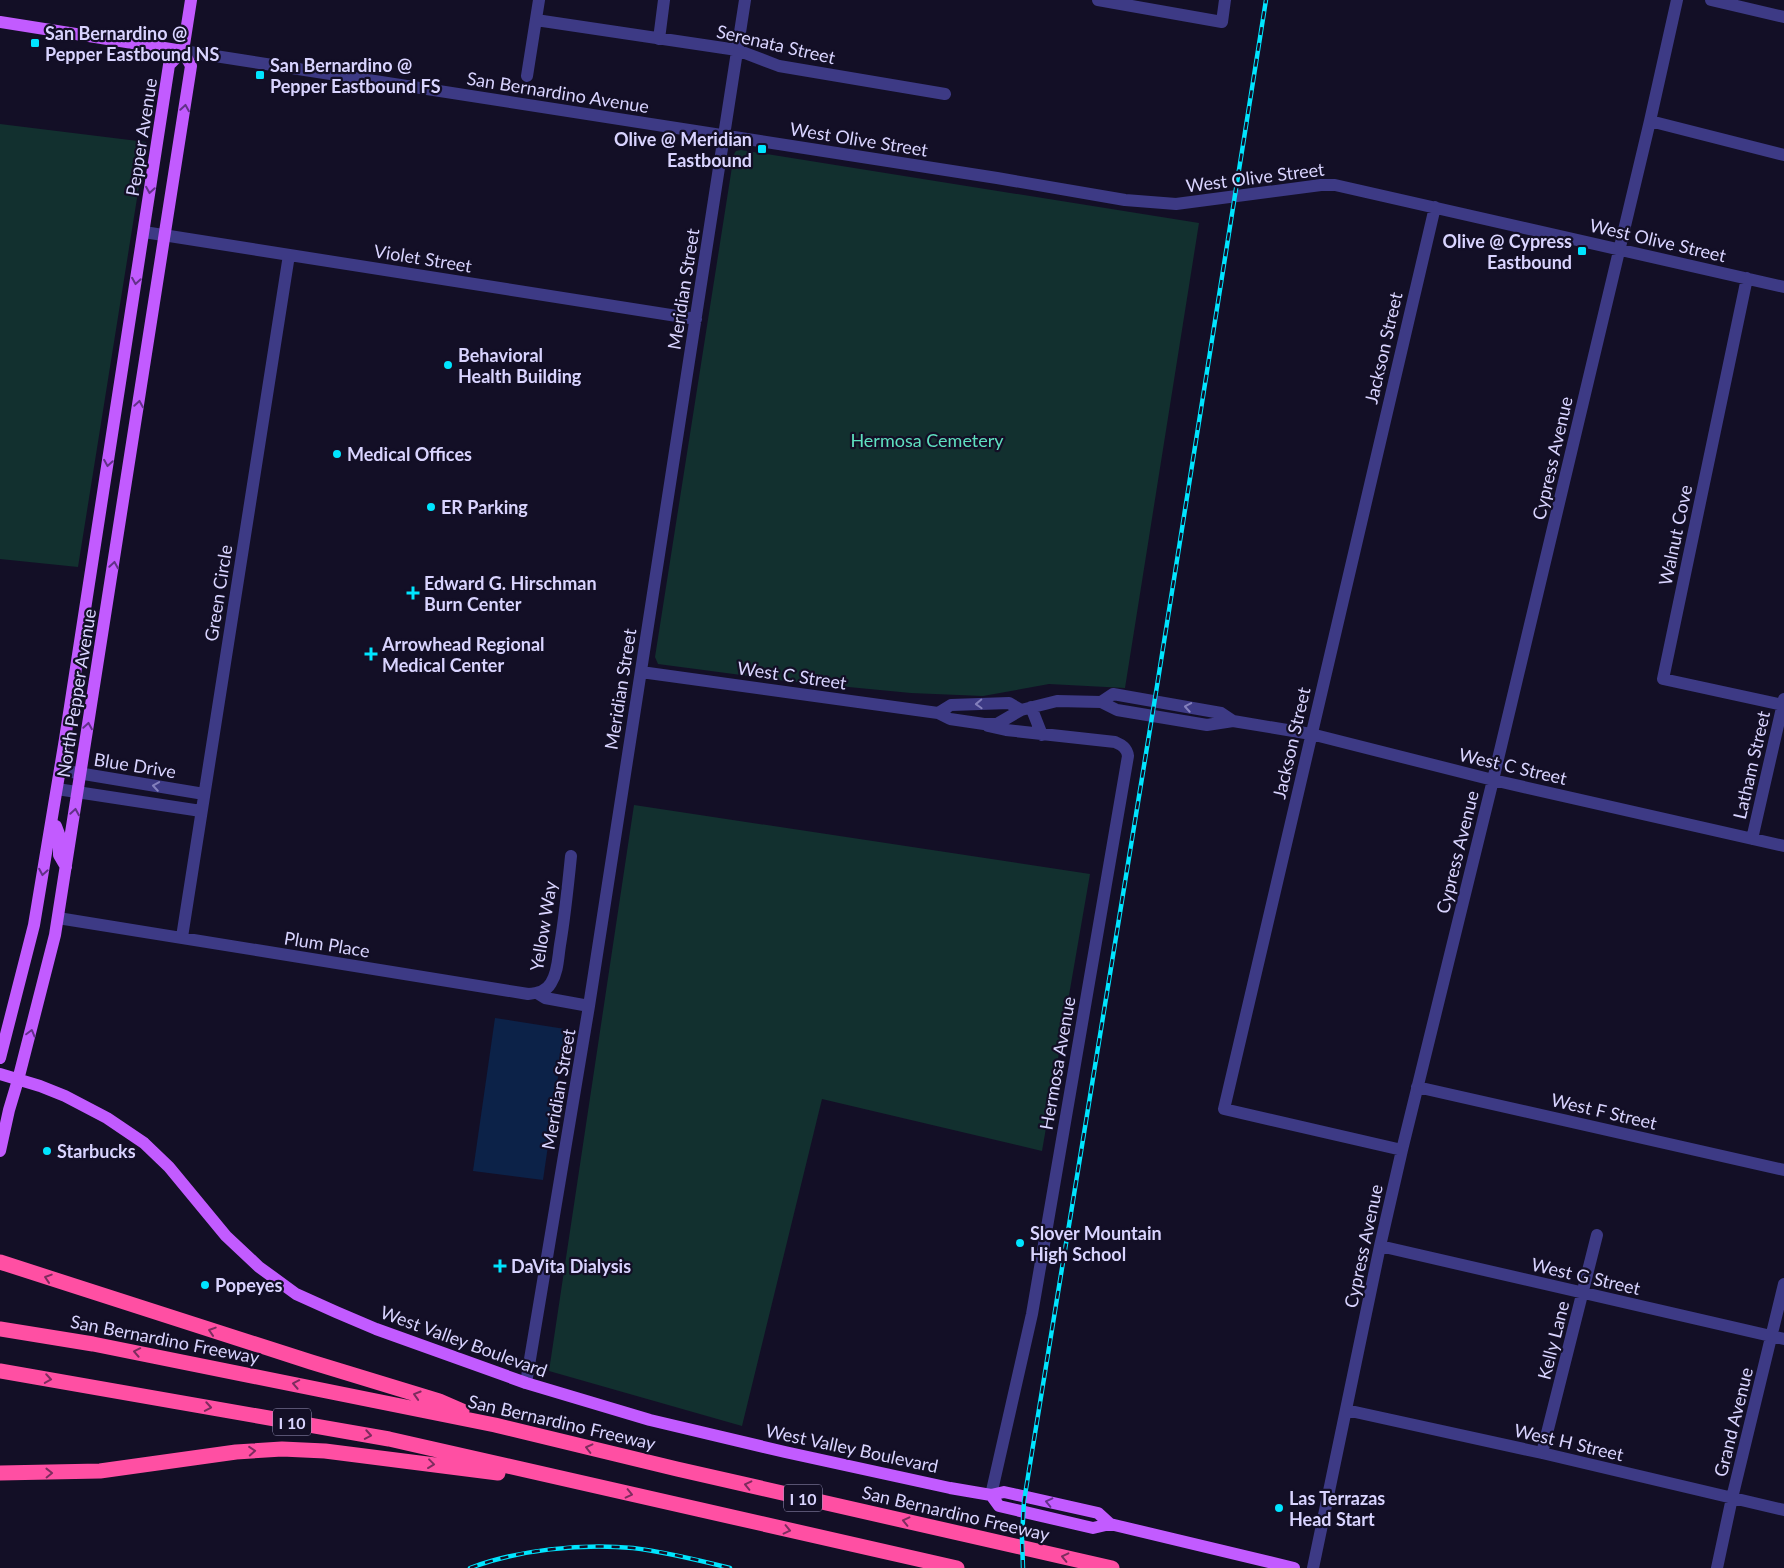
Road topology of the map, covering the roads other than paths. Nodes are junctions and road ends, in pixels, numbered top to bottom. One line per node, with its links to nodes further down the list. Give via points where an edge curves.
1 (191, 0): 14 (main road, Pepper Avenue)
2 (540, 0): 10 (street)
3 (664, 0): 12 (street)
4 (745, 0): 13 (street, Meridian Street)
5 (1225, 0): 8 (street, via 1222,22)
6 (1677, 0): 17 (street, Cypress Avenue)
7 (1711, 0): 9 (street)
8 (1105, 1)
9 (1784, 17)
10 (536, 20): 12 (street, Serenata Street); 15 (street)
11 (0, 22): 14 (main road, San Bernardino Avenue)
12 (659, 38): 13 (street, Serenata Street)
13 (738, 50): 16 (street, Serenata Street, via 779,66); 18 (street, Meridian Street)
14 (183, 51): 18 (street, San Bernardino Avenue); 21 (main road, Pepper Avenue, one-way to 21, via 169,65); 22 (main road, Pepper Avenue, one-way to 14, via 191,66)
15 (526, 76)
16 (945, 94)
17 (1650, 121): 19 (street); 23 (street, Cypress Avenue)
18 (725, 136): 20 (street, West Olive Street, via 1141,202 1176,204 1322,185); 27 (street, Meridian Street)
19 (1784, 155)
20 (1434, 207): 23 (street, West Olive Street); 33 (street, Jackson Street)
21 (144, 232): 22 (street, Violet Street); 35 (main road, North Pepper Avenue, one-way to 35)
22 (165, 236): 24 (street, Violet Street); 36 (main road, North Pepper Avenue, one-way to 22)
23 (1619, 249): 25 (street, West Olive Street); 37 (street, Cypress Avenue)
24 (289, 255): 27 (street, Violet Street); 40 (street, Green Circle)
25 (1747, 278): 26 (street, West Olive Street); 29 (street, Walnut Cove, via 1663,679)
26 (1784, 287)
27 (696, 319): 28 (street, Meridian Street)
28 (641, 672): 31 (street, West C Street); 50 (street, Meridian Street)
29 (1783, 702): 43 (street, Latham Street)
30 (1026, 708): 31 (street, West C Street, one-way to 31, via 1009,703 951,705); 32 (street, West C Street, via 997,724); 33 (street, West C Street, via 1057,700 1101,702 1117,710 1207,724 1233,721); 34 (street)
31 (938, 712): 32 (street, West C Street, via 950,719)
32 (984, 724): 34 (street)
33 (1312, 734): 37 (street, West C Street); 55 (street, Jackson Street, via 1224,1109)
34 (1042, 735): 72 (street, Hermosa Avenue, via 1115,742 1122,745 1128,756 1032,1314)
35 (60, 770): 36 (street, Blue Drive); 38 (main road, North Pepper Avenue)
36 (81, 774): 39 (main road, North Pepper Avenue); 40 (street, Blue Drive, one-way to 36)
37 (1493, 780): 43 (street, West C Street); 54 (street, Cypress Avenue)
38 (57, 789): 39 (street, Blue Drive); 42 (main road, North Pepper Avenue)
39 (78, 792): 41 (street, Blue Drive); 46 (main road, North Pepper Avenue, one-way to 39)
40 (204, 794): 41 (street, Green Circle)
41 (201, 811): 48 (street, Green Circle)
42 (51, 824): 46 (main road, via 56,826 59,834 59,855); 51 (main road, North Pepper Avenue, one-way to 51, via 31,940)
43 (1752, 839): 44 (street, West C Street)
44 (1784, 846)
45 (571, 856): 49 (street, Yellow Way, via 556,972 551,984)
46 (66, 867): 47 (main road, North Pepper Avenue)
47 (58, 918): 48 (street, Plum Place); 53 (main road, North Pepper Avenue, one-way to 47)
48 (182, 937): 49 (street, Plum Place)
49 (537, 993): 50 (street, Plum Place, via 545,998)
50 (589, 1006): 66 (street, Meridian Street)
51 (0, 1058)
52 (0, 1074): 53 (main road, West Valley Boulevard)
53 (18, 1080): 56 (main road, North Pepper Avenue); 66 (main road, West Valley Boulevard, via 65,1096 107,1118 144,1143 175,1174 226,1236 259,1267 296,1294 376,1329)
54 (1417, 1087): 55 (street, Cypress Avenue); 57 (street, West F Street)
55 (1402, 1150): 59 (street, Cypress Avenue)
56 (0, 1151)
57 (1784, 1170)
58 (1596, 1235): 62 (street, Kelly Lane)
59 (1380, 1246): 62 (street, West G Street); 67 (street, Cypress Avenue)
60 (0, 1262): 68 (highway, one-way to 60, via 439,1401)
61 (1784, 1284): 64 (street, Grand Avenue)
62 (1583, 1294): 64 (street, West G Street); 69 (street, Kelly Lane)
63 (0, 1329): 68 (highway, San Bernardino Freeway / I 10, one-way to 63, via 93,1344)
64 (1778, 1338): 73 (street, Grand Avenue)
65 (0, 1371): 71 (highway, I 10, one-way to 71, via 389,1439)
66 (526, 1383): 72 (main road, West Valley Boulevard, via 659,1423)
67 (1346, 1410): 69 (street, West H Street); 78 (street, Cypress Avenue)
68 (495, 1425): 76 (highway, San Bernardino Freeway / I 10, one-way to 68)
69 (1542, 1453): 73 (street, West H Street)
70 (0, 1474): 71 (highway, one-way to 71, via 100,1471 236,1452 282,1449 335,1452)
71 (581, 1483): 75 (highway, I 10, one-way to 75)
72 (990, 1495): 77 (main road, West Valley Boulevard, via 999,1506 1093,1528 1110,1524)
73 (1732, 1498): 74 (street, West H Street); 79 (street, Grand Avenue)
74 (1784, 1510)
75 (957, 1568)
76 (1112, 1568)
77 (1294, 1568)
78 (1313, 1568)
79 (1717, 1568)

